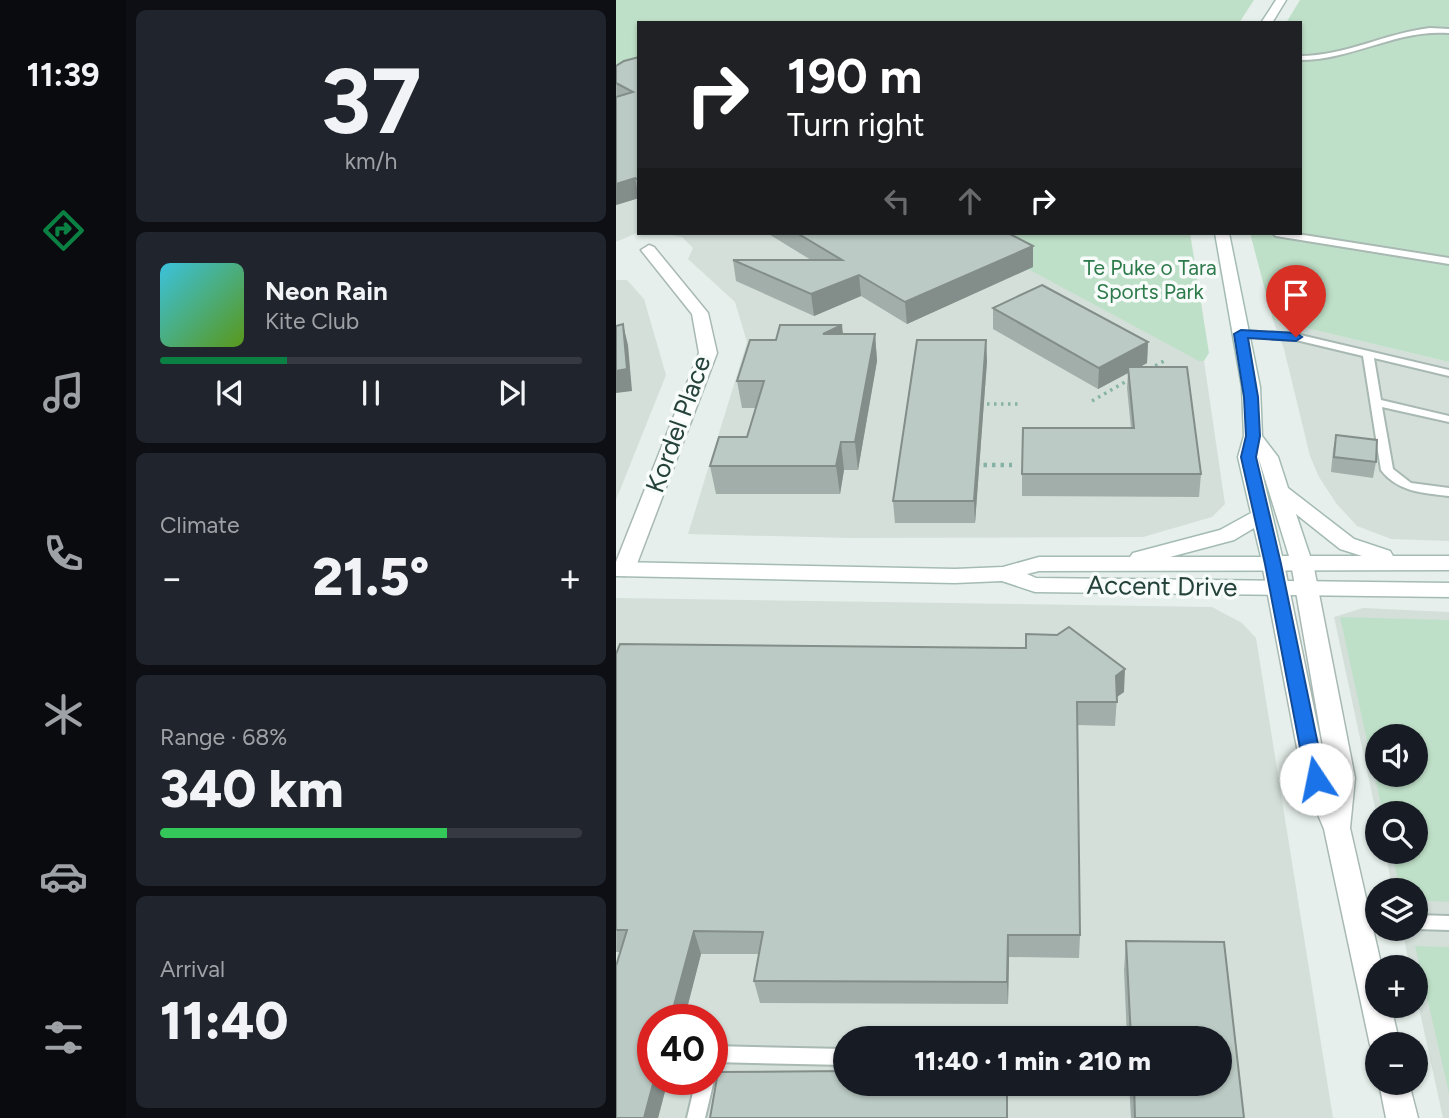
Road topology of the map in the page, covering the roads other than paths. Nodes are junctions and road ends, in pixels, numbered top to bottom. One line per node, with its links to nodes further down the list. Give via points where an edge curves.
1 (1281, 0): 2 (main road)
2 (1267, 21)
3 (1449, 31): 4 (lane, via 1416,31 1349,52)
4 (1302, 58)
5 (1222, 235): 9 (main road)
6 (1288, 235): 8 (lane)
7 (649, 250): 22 (main road, Kordel Place, via 700,313 708,353)
8 (1449, 261)
9 (1241, 334): 10 (lane, via 1296,337); 14 (main road, via 1251,387)
10 (1368, 354): 11 (lane); 12 (lane)
11 (1449, 373)
12 (1376, 402): 13 (lane); 16 (lane, via 1392,477 1418,489)
13 (1449, 419)
14 (1253, 436): 15 (main road, via 1268,457); 17 (main road, via 1248,457)
15 (1277, 489): 18 (main road, via 1347,544 1390,558); 19 (main road)
16 (1449, 492)
17 (1262, 515): 21 (main road, via 1227,535); 24 (main road)
18 (1423, 562): 19 (main road, Accent Drive); 20 (main road, Accent Drive)
19 (1302, 563): 24 (main road, Accent Drive); 25 (main road)
20 (1449, 563)
21 (1108, 566): 23 (main road, Accent Drive, via 1039,564); 24 (main road, Accent Drive)
22 (620, 569): 23 (main road, Accent Drive)
23 (1003, 574): 24 (main road, Accent Drive, via 1035,585)
24 (1276, 576): 25 (main road, Accent Drive); 27 (main road, via 1316,779)
25 (1307, 588): 26 (main road, Accent Drive); 27 (main road, via 1342,778)
26 (1449, 590)
27 (1337, 829): 28 (main road)
28 (1365, 913)
29 (1428, 922): 30 (lane)
30 (1449, 923)
31 (1371, 941): 32 (main road)
32 (1383, 1032)
33 (728, 1054): 34 (lane)
34 (833, 1057)
35 (701, 1095): 37 (lane)
36 (1397, 1095): 38 (main road)
37 (696, 1118)
38 (1402, 1118)

